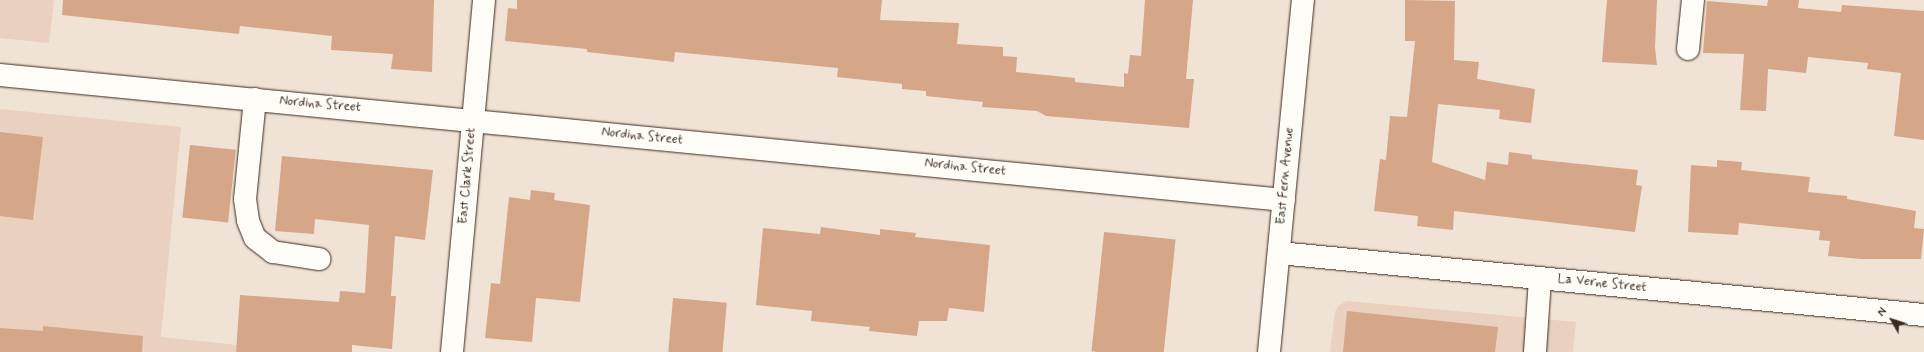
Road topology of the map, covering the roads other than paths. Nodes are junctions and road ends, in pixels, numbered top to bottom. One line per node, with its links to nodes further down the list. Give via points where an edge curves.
1 (484, 0): 7 (street, East Clark Street)
2 (1303, 0): 8 (street, East Fern Avenue)
3 (1694, 0): 4 (street)
4 (1688, 49)
5 (0, 75): 6 (street, Nordina Street)
6 (255, 99): 7 (street, Nordina Street); 10 (street, via 245,199 248,221 255,238 273,252)
7 (473, 120): 8 (street, Nordina Street); 13 (street, East Clark Street)
8 (1284, 200): 9 (street, East Fern Avenue)
9 (1279, 253): 11 (street, La Verne Street); 14 (street, East Fern Avenue)
10 (319, 259)
11 (1540, 278): 12 (street, La Verne Street); 15 (street)
12 (1924, 315)
13 (452, 352)
14 (1269, 352)
15 (1535, 352)

